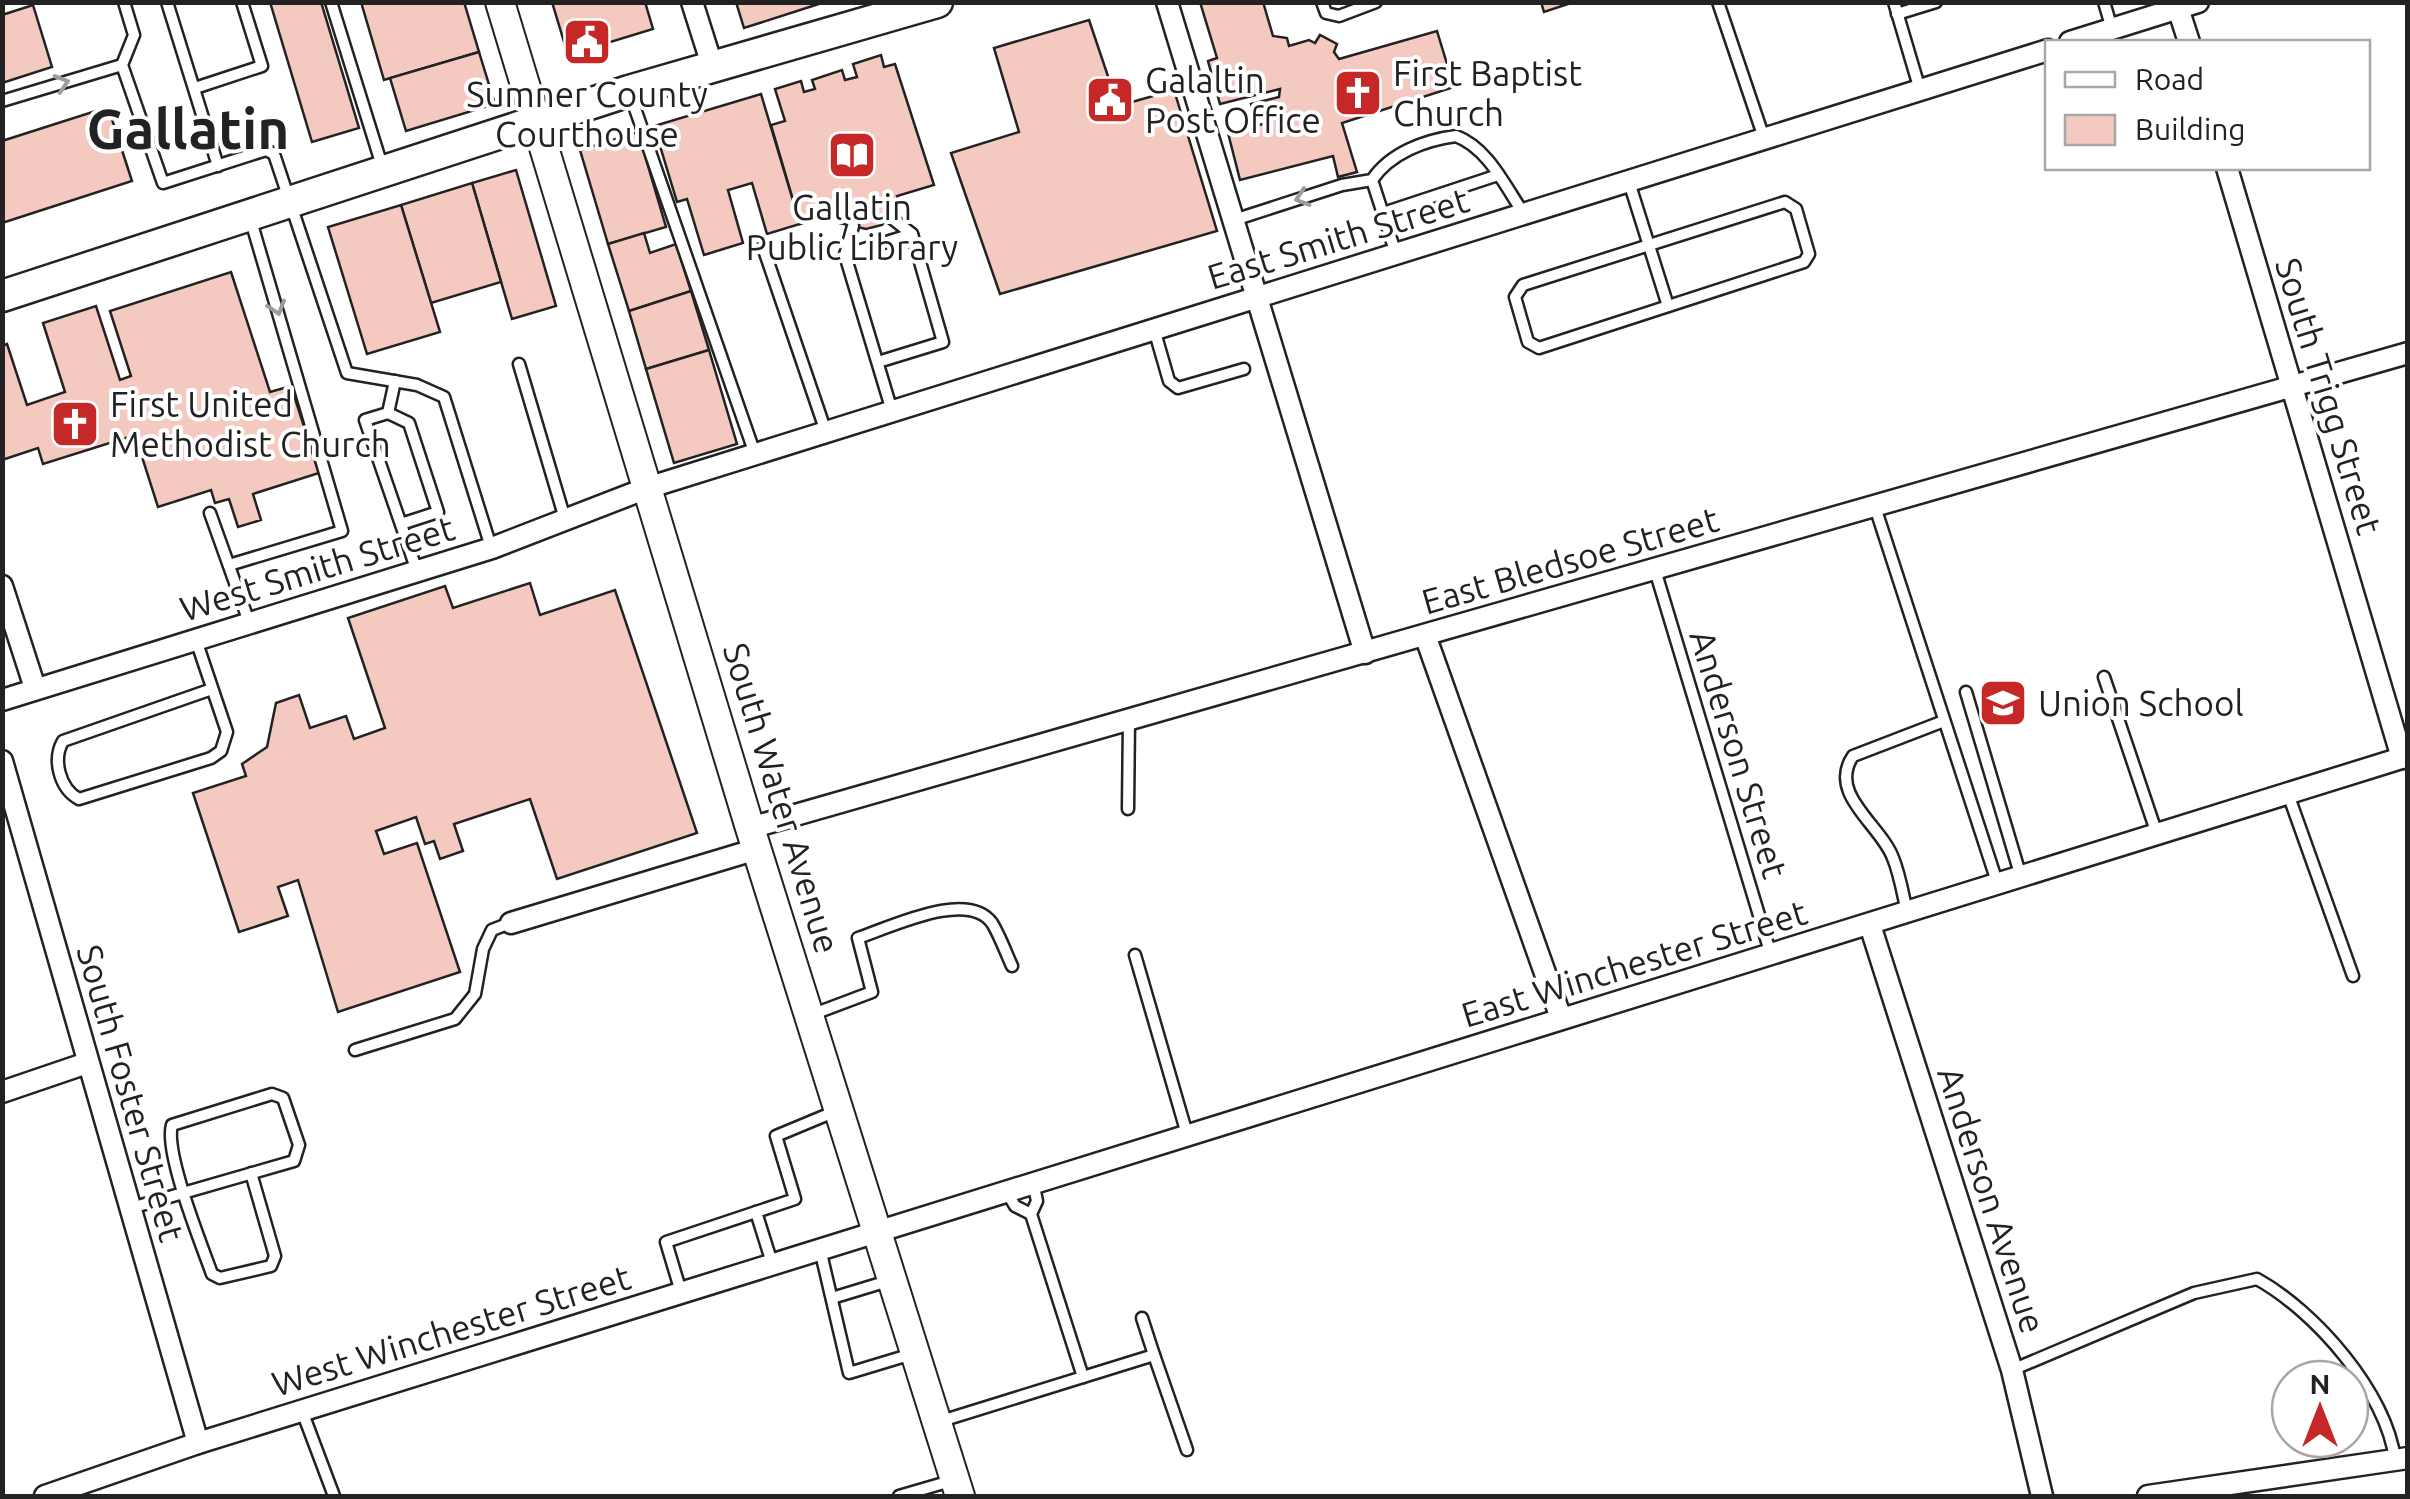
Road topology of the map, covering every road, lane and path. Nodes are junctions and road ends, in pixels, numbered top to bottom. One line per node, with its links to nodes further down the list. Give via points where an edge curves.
1 (124, 2): 21 (lane, via 134,36)
2 (167, 2): 23 (lane)
3 (242, 2): 23 (lane, via 262,66)
4 (331, 2): 31 (lane)
5 (500, 2): 27 (main road, South Water Avenue)
6 (692, 2): 22 (street)
7 (937, 2): 16 (main road)
8 (1167, 2): 40 (street)
9 (1322, 2): 10 (lane, via 1326,13 1339,16)
10 (1376, 2)
11 (1718, 2): 28 (lane)
12 (1936, 2): 15 (lane)
13 (2104, 2): 17 (lane)
14 (2184, 4): 17 (street); 19 (street)
15 (1896, 8): 24 (lane)
16 (878, 10): 22 (main road)
17 (2112, 29): 18 (street)
18 (2076, 40)
19 (2189, 40)
20 (2045, 51): 24 (street, East Smith Street)
21 (122, 65): 26 (lane, one-way to 21); 29 (lane, via 163,182)
22 (712, 66): 25 (main road)
23 (195, 88): 29 (lane)
24 (1920, 90): 28 (street, East Smith Street)
25 (629, 92): 27 (main road); 60 (lane)
26 (2, 101)
27 (536, 120): 31 (main road); 61 (main road, South Water Avenue)
28 (1764, 138): 34 (street, East Smith Street)
29 (218, 166): 35 (lane, via 266,150 274,154)
30 (2228, 170): 56 (street, South Trigg Street)
31 (383, 171): 35 (main road)
32 (1498, 175): 33 (lane, via 1471,143 1456,136 1400,154); 36 (lane); 37 (lane)
33 (1372, 180): 36 (lane); 40 (lane, one-way to 40)
34 (1629, 181): 37 (street, East Smith Street); 43 (lane)
35 (290, 202): 38 (main road); 55 (lane, via 347,373)
36 (1383, 213): 46 (lane)
37 (1524, 214): 46 (street, East Smith Street)
38 (249, 215): 47 (main road); 67 (lane, one-way to 67, via 342,531)
39 (889, 216): 42 (lane)
40 (1233, 220): 48 (street)
41 (853, 226): 45 (lane)
42 (912, 234): 45 (lane); 52 (lane, via 943,342)
43 (1648, 244): 49 (lane); 49 (lane, via 1523,285 1515,297 1528,342 1538,348); 49 (lane, via 1785,202 1796,209 1808,254 1804,262)
44 (763, 247): 59 (lane)
45 (846, 254): 52 (lane)
46 (1396, 254): 48 (street, East Smith Street)
47 (2, 296)
48 (1257, 298): 50 (street, East Smith Street); 74 (street)
49 (1668, 306)
50 (1154, 330): 54 (lane, via 1169,381 1178,388); 57 (street, East Smith Street)
51 (2408, 353): 56 (street, East Bledsoe Street)
52 (878, 362): 57 (lane)
53 (519, 364): 64 (lane)
54 (1244, 369)
55 (395, 381): 58 (lane); 66 (lane, via 444,398)
56 (2294, 387): 62 (street, East Bledsoe Street); 82 (street, South Trigg Street)
57 (892, 411): 59 (street, East Smith Street)
58 (388, 414): 65 (lane, via 364,420); 65 (lane, via 409,423 438,512)
59 (826, 432): 60 (street, East Smith Street)
60 (755, 455): 61 (street, East Smith Street)
61 (648, 488): 64 (street, West Smith Street); 87 (main road, South Water Avenue)
62 (1875, 507): 68 (street, East Bledsoe Street); 81 (lane)
63 (210, 513): 67 (lane)
64 (565, 520): 66 (street, West Smith Street)
65 (401, 524): 69 (lane)
66 (492, 548): 69 (street, West Smith Street)
67 (229, 564): 71 (lane)
68 (1655, 570): 72 (street, East Bledsoe Street); 94 (lane, Anderson Street)
69 (417, 571): 71 (street, West Smith Street)
70 (2, 586): 76 (street)
71 (249, 622): 73 (street, West Smith Street)
72 (1426, 636): 74 (street, East Bledsoe Street); 98 (street)
73 (196, 639): 76 (street, West Smith Street); 77 (lane)
74 (1365, 653): 80 (street, East Bledsoe Street)
75 (2104, 677): 86 (lane)
76 (35, 688): 79 (street, West Smith Street)
77 (212, 689): 77 (lane, via 227,732 211,758 80,799 67,791 56,762 63,741)
78 (1966, 692): 88 (lane)
79 (2, 700)
80 (1128, 720): 85 (lane); 87 (street, East Bledsoe Street)
81 (1944, 720): 89 (lane); 90 (lane, via 1853,756 1846,766 1846,788 1893,856)
82 (2405, 757): 84 (street, East Winchester Street)
83 (2, 761): 100 (street, South Foster Street)
84 (2288, 794): 86 (street, East Winchester Street); 96 (lane)
85 (1128, 809)
86 (2157, 835): 88 (street, East Winchester Street)
87 (753, 839): 91 (street, East Bledsoe Street); 97 (main road, South Water Avenue)
88 (2021, 878): 89 (street, East Winchester Street)
89 (1998, 885): 90 (street, East Winchester Street)
90 (1908, 913): 92 (street, East Winchester Street)
91 (512, 923): 99 (lane, via 492,930 474,994 455,1019)
92 (1870, 925): 94 (street, East Winchester Street); 120 (street, Anderson Avenue)
93 (1135, 954): 103 (lane)
94 (1770, 955): 98 (street, East Winchester Street)
95 (1012, 966): 97 (lane, via 990,920 972,907 949,908 858,938 872,992)
96 (2354, 976)
97 (810, 1015): 102 (main road, South Water Avenue)
98 (1561, 1018): 103 (street, East Winchester Street)
99 (354, 1050)
100 (87, 1063): 101 (street); 108 (street, South Foster Street)
101 (2, 1092)
102 (840, 1110): 109 (lane, via 776,1136 796,1199); 111 (main road, South Water Avenue)
103 (1187, 1134): 105 (street, East Winchester Street)
104 (252, 1174): 107 (lane); 107 (lane, via 275,1256 271,1266 220,1278 212,1274); 107 (lane, via 294,1161 299,1145 283,1098 272,1094 172,1125 168,1136)
105 (1033, 1182): 106 (street, East Winchester Street); 110 (lane, via 1037,1201)
106 (1006, 1190): 110 (lane); 111 (street, East Winchester Street)
107 (184, 1192): 108 (lane)
108 (130, 1208): 124 (street, South Foster Street)
109 (756, 1212): 113 (lane); 115 (lane, via 666,1242)
110 (1030, 1214): 121 (lane)
111 (878, 1230): 112 (street, West Winchester Street); 114 (main road, South Water Avenue)
112 (820, 1248): 113 (street, West Winchester Street); 116 (lane)
113 (772, 1264): 115 (street, West Winchester Street)
114 (893, 1280): 116 (lane); 118 (main road, South Water Avenue)
115 (681, 1292): 122 (street, West Winchester Street)
116 (832, 1298): 118 (lane, via 849,1373)
117 (1142, 1318): 119 (lane)
118 (916, 1352): 123 (main road, South Water Avenue)
119 (1154, 1355): 121 (lane); 125 (lane)
120 (2012, 1370): 126 (lane, via 2194,1293 2257,1279 2332,1338); 131 (street, Anderson Avenue)
121 (1084, 1377): 123 (lane)
122 (302, 1410): 124 (street, West Winchester Street); 129 (lane)
123 (937, 1423): 127 (main road, South Water Avenue)
124 (198, 1442): 128 (street, West Winchester Street)
125 (1187, 1450)
126 (2401, 1459): 132 (street)
127 (957, 1488): 130 (lane)
128 (45, 1496)
129 (334, 1496)
130 (898, 1496)
131 (2042, 1496)
132 (2148, 1496)

